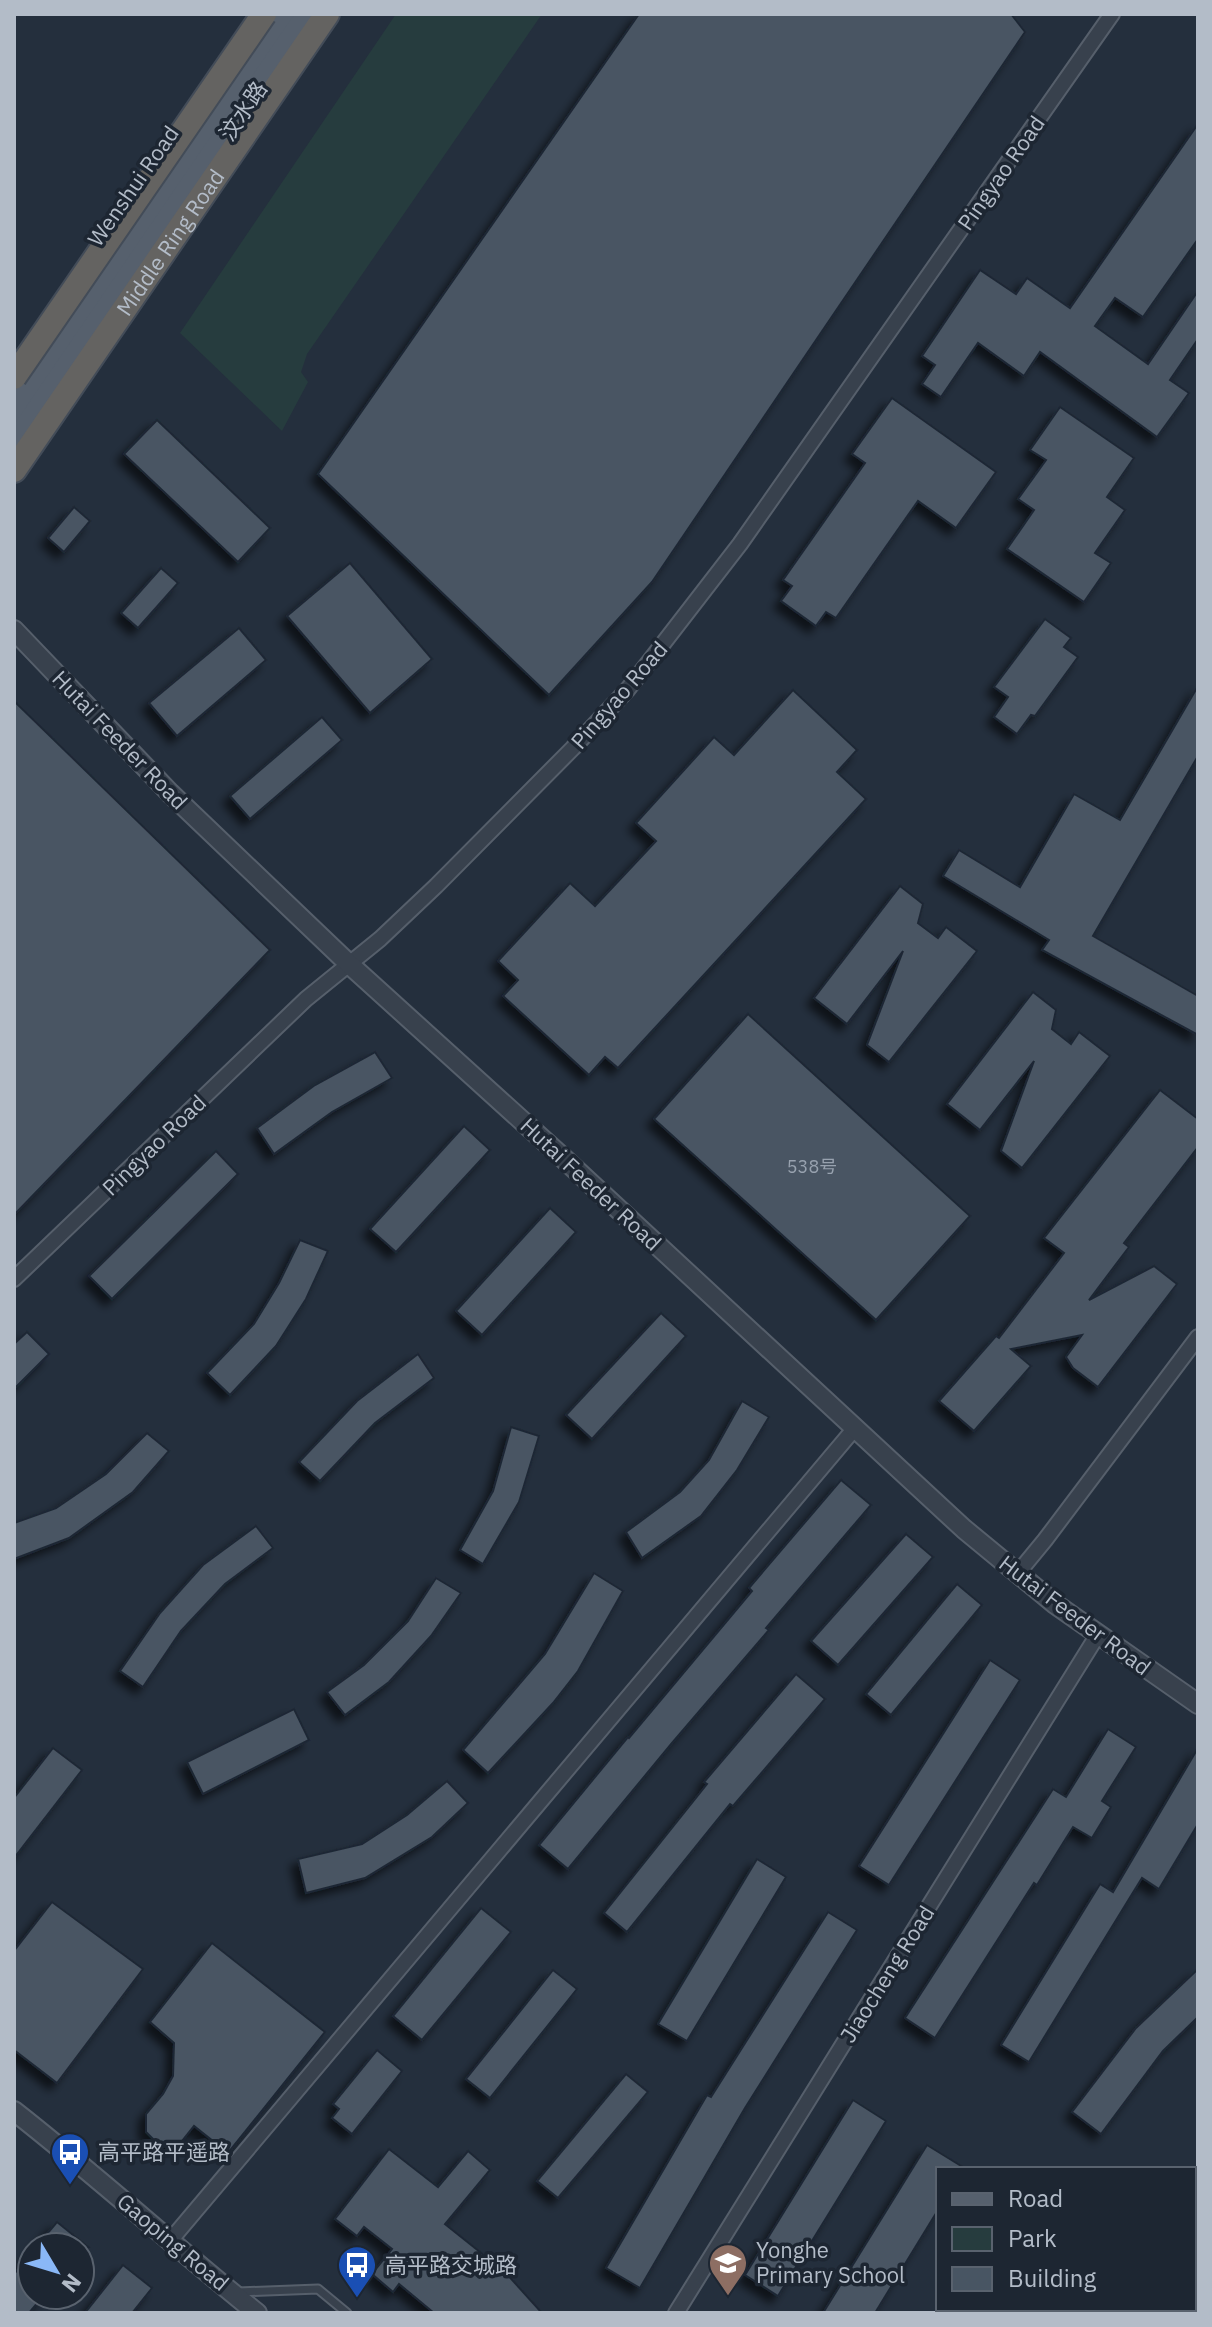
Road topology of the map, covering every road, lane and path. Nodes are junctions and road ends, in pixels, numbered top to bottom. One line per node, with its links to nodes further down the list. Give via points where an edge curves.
1 (288, 14): 8 (main road, 汶水路)
2 (309, 14): 12 (main road, 汶水路)
3 (327, 14): 13 (highway, Middle Ring Road)
4 (338, 14): 14 (main road)
5 (1112, 14): 16 (street, Pingyao Road, via 669,638 628,689 501,822)
6 (254, 16): 7 (main road, Wenshui Road); 10 (highway, bridge)
7 (154, 156): 8 (main road); 9 (main road, Wenshui Road)
8 (135, 237): 11 (main road, 汶水路)
9 (14, 358)
10 (14, 377)
11 (14, 413)
12 (14, 446)
13 (14, 470)
14 (14, 485)
15 (14, 630): 16 (street, Hutai Feeder Road, via 170,793)
16 (349, 964): 17 (street, Pingyao Road); 19 (street, Hutai Feeder Road)
17 (14, 1279)
18 (1198, 1337): 20 (street)
19 (855, 1428): 20 (street, Hutai Feeder Road); 24 (street)
20 (1017, 1574): 21 (street, Hutai Feeder Road)
21 (1097, 1636): 22 (street, Hutai Feeder Road); 28 (street, Jiaocheng Road)
22 (1198, 1704)
23 (14, 2111): 24 (street, Gaoping Road)
24 (169, 2242): 25 (street, Gaoping Road)
25 (231, 2292): 26 (street, Gaoping Road); 27 (lane, via 318,2289)
26 (257, 2313)
27 (347, 2313)
28 (676, 2313)

